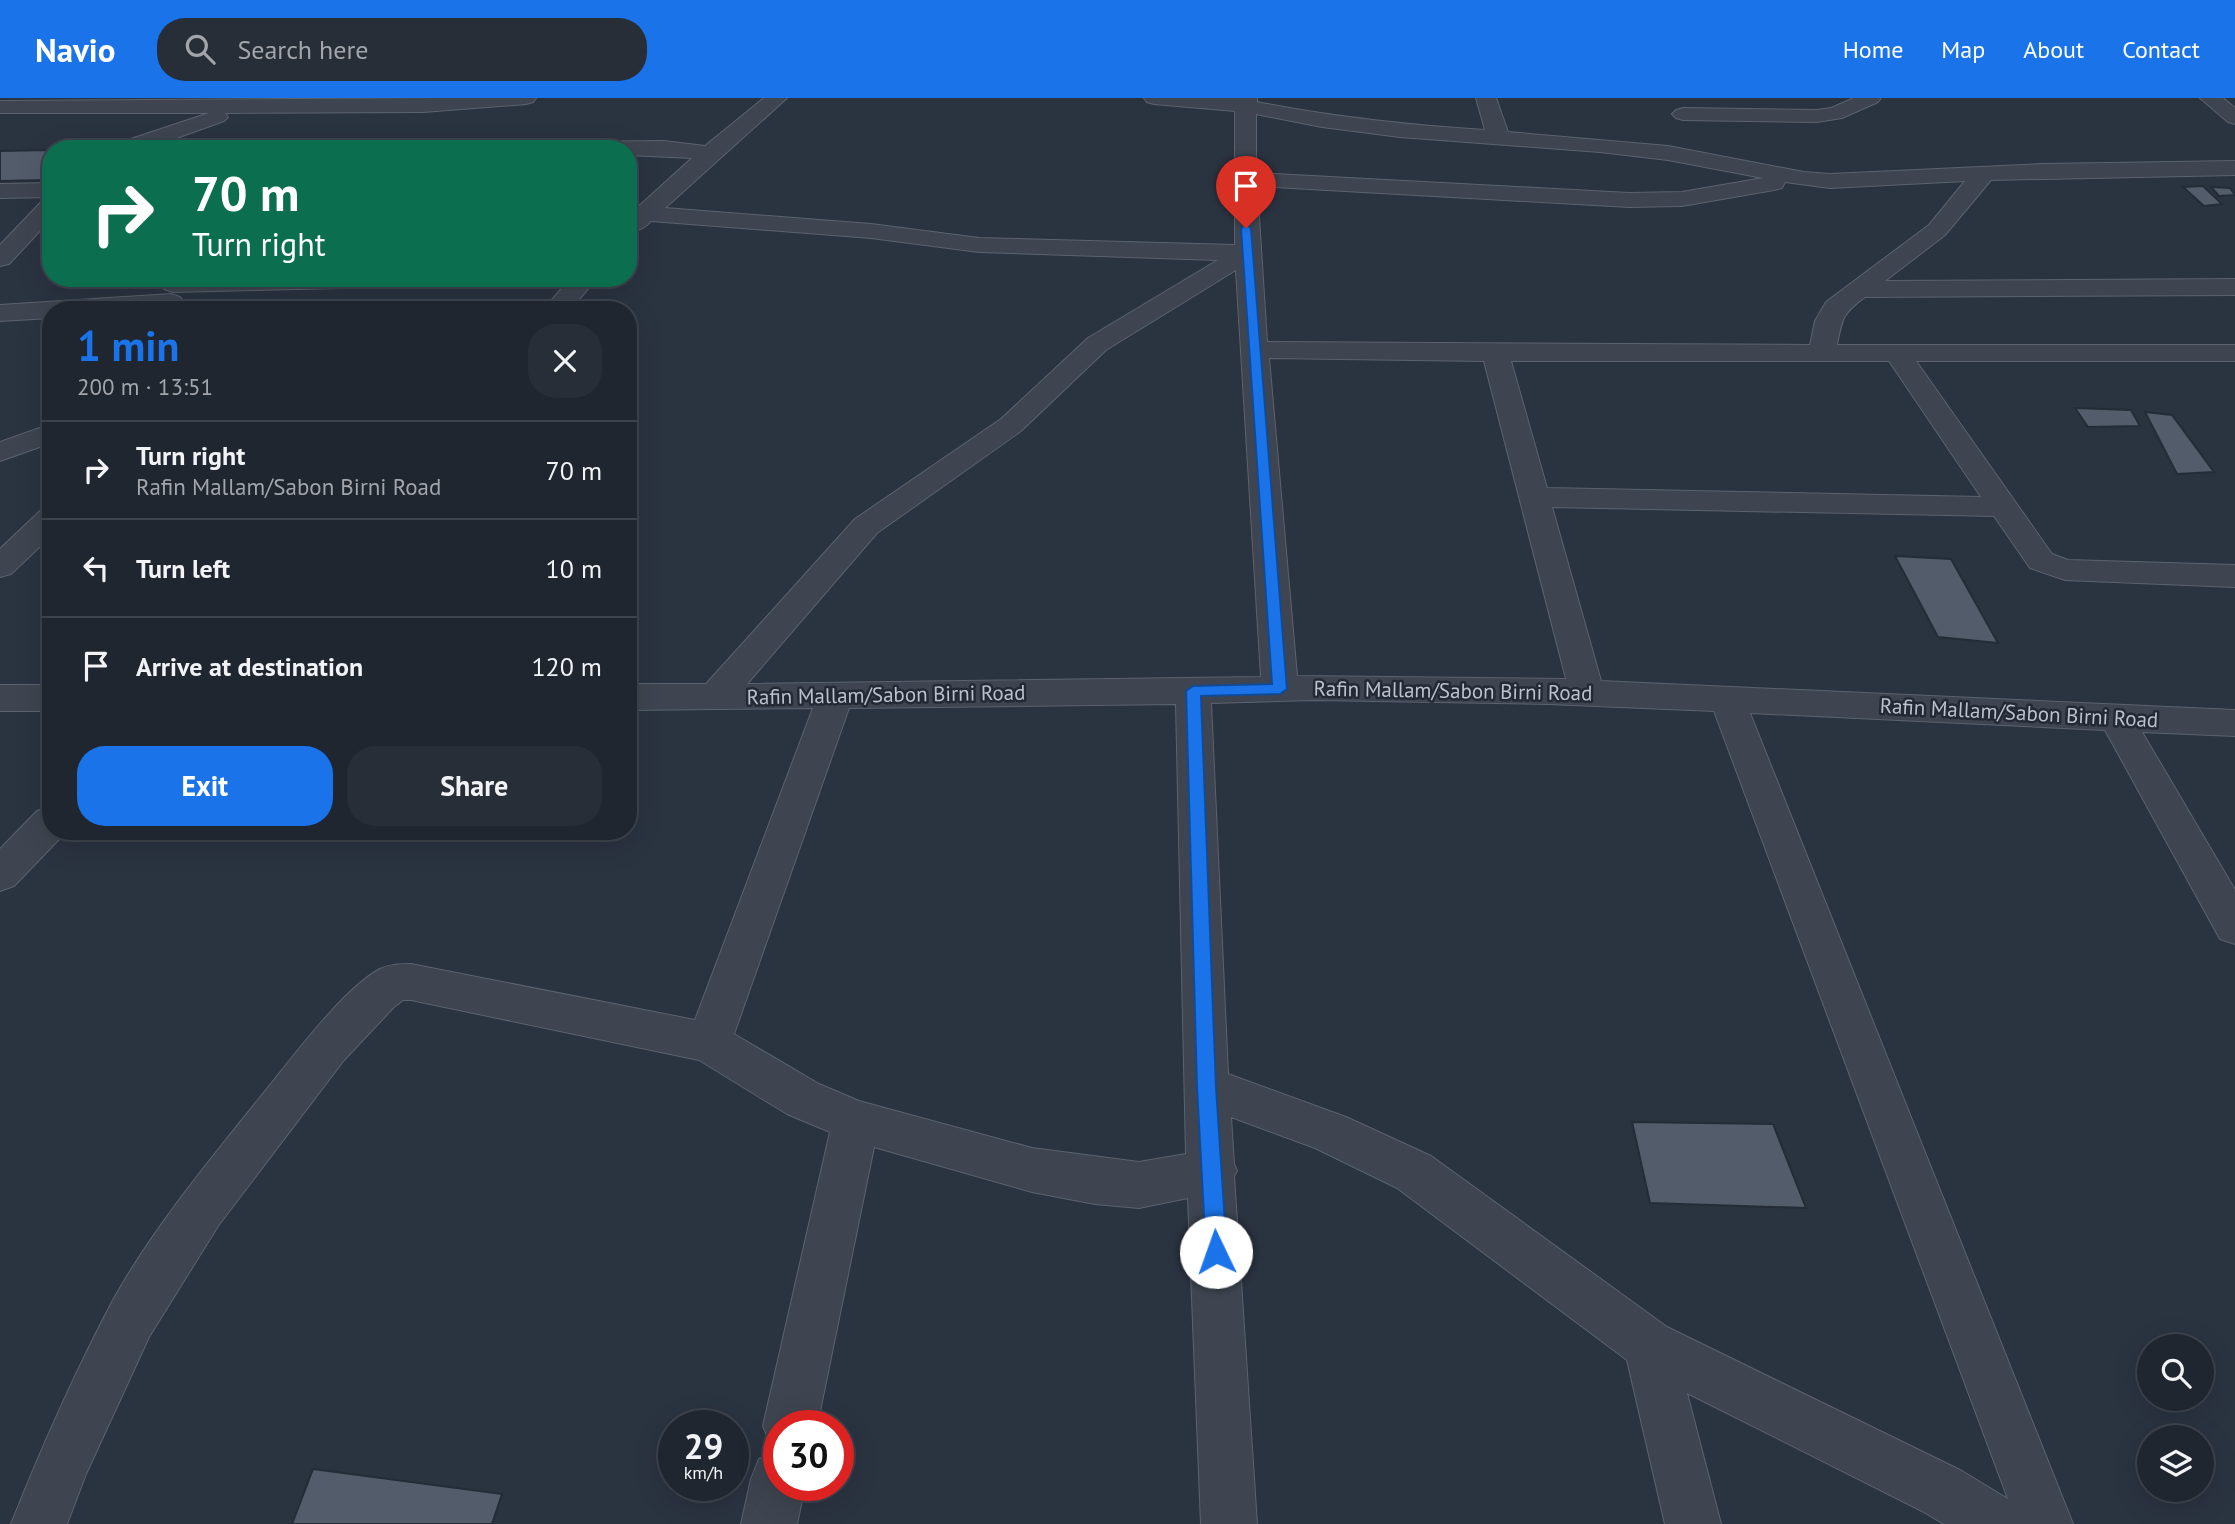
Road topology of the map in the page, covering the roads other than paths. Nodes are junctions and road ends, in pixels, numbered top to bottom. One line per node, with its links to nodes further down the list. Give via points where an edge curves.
1 (526, 98): 6 (street, via 423,106)
2 (777, 98): 13 (street)
3 (1154, 98): 7 (street)
4 (1486, 98): 10 (street)
5 (1871, 98): 8 (street, via 1817,117)
6 (259, 102): 9 (street); 11 (street)
7 (1246, 102): 10 (street, via 1322,121); 17 (street)
8 (1678, 106): 14 (street)
9 (0, 107)
10 (1498, 136): 14 (street)
11 (150, 140)
12 (637, 148): 13 (street)
13 (710, 153): 22 (street)
14 (1712, 161): 18 (street)
15 (2235, 168): 16 (street)
16 (1983, 175): 18 (street); 30 (street, via 1937,230)
17 (1245, 179): 18 (street, via 1629,200 1682,199); 24 (street)
18 (1804, 179)
19 (42, 190): 20 (street)
20 (0, 191)
21 (42, 215): 25 (street)
22 (637, 221)
23 (637, 222): 24 (street, via 871,231 979,245)
24 (1241, 253): 37 (street); 55 (street, via 1224,269 1097,344 1011,425 866,526)
25 (0, 259)
26 (262, 287): 31 (street)
27 (376, 287): 32 (street)
28 (577, 287): 34 (street)
29 (2235, 287): 30 (street)
30 (1862, 289): 39 (street, via 1835,307)
31 (172, 293): 33 (street)
32 (365, 300)
33 (103, 301)
34 (564, 301)
35 (42, 308): 36 (street)
36 (0, 313)
37 (1254, 350): 38 (street); 50 (street)
38 (1495, 353): 39 (street); 45 (street)
39 (1822, 353): 40 (street)
40 (1897, 353): 41 (street); 46 (street)
41 (2235, 353)
42 (42, 436): 44 (street)
43 (42, 449): 44 (street)
44 (7, 450)
45 (1534, 497): 46 (street); 52 (street)
46 (2002, 507): 49 (street, via 2040,561 2065,570)
47 (42, 527): 48 (street)
48 (0, 567)
49 (2235, 576)
50 (1280, 689): 51 (street, Rafin Mallam/Sabon Birni Road); 52 (street, Rafin Mallam/Sabon Birni Road)
51 (1193, 691): 53 (street, Rafin Mallam/Sabon Birni Road); 65 (street)
52 (1587, 693): 58 (street, Rafin Mallam/Sabon Birni Road)
53 (836, 695): 55 (street, Rafin Mallam/Sabon Birni Road); 64 (street)
54 (637, 697): 55 (street, Rafin Mallam/Sabon Birni Road)
55 (715, 697)
56 (0, 698): 57 (street)
57 (42, 698)
58 (1727, 699): 59 (street, Rafin Mallam/Sabon Birni Road); 76 (street)
59 (2116, 718): 60 (street, Rafin Mallam/Sabon Birni Road); 63 (street)
60 (2235, 723)
61 (42, 831): 62 (street)
62 (0, 874)
63 (2235, 927)
64 (709, 1042): 66 (street, via 803,1099); 71 (street, via 395,982 328,1046 201,1209 131,1320)
65 (1206, 1087): 67 (street); 68 (street, via 1331,1132 1413,1172)
66 (856, 1121): 67 (street, via 1031,1170 1095,1181 1139,1185); 69 (street)
67 (1213, 1171): 73 (street)
68 (1649, 1345): 74 (street); 75 (street, via 1942,1491)
69 (793, 1410)
70 (774, 1501): 72 (street)
71 (39, 1524)
72 (769, 1524)
73 (1229, 1524)
74 (1693, 1524)
75 (1996, 1524)
76 (2045, 1524)

